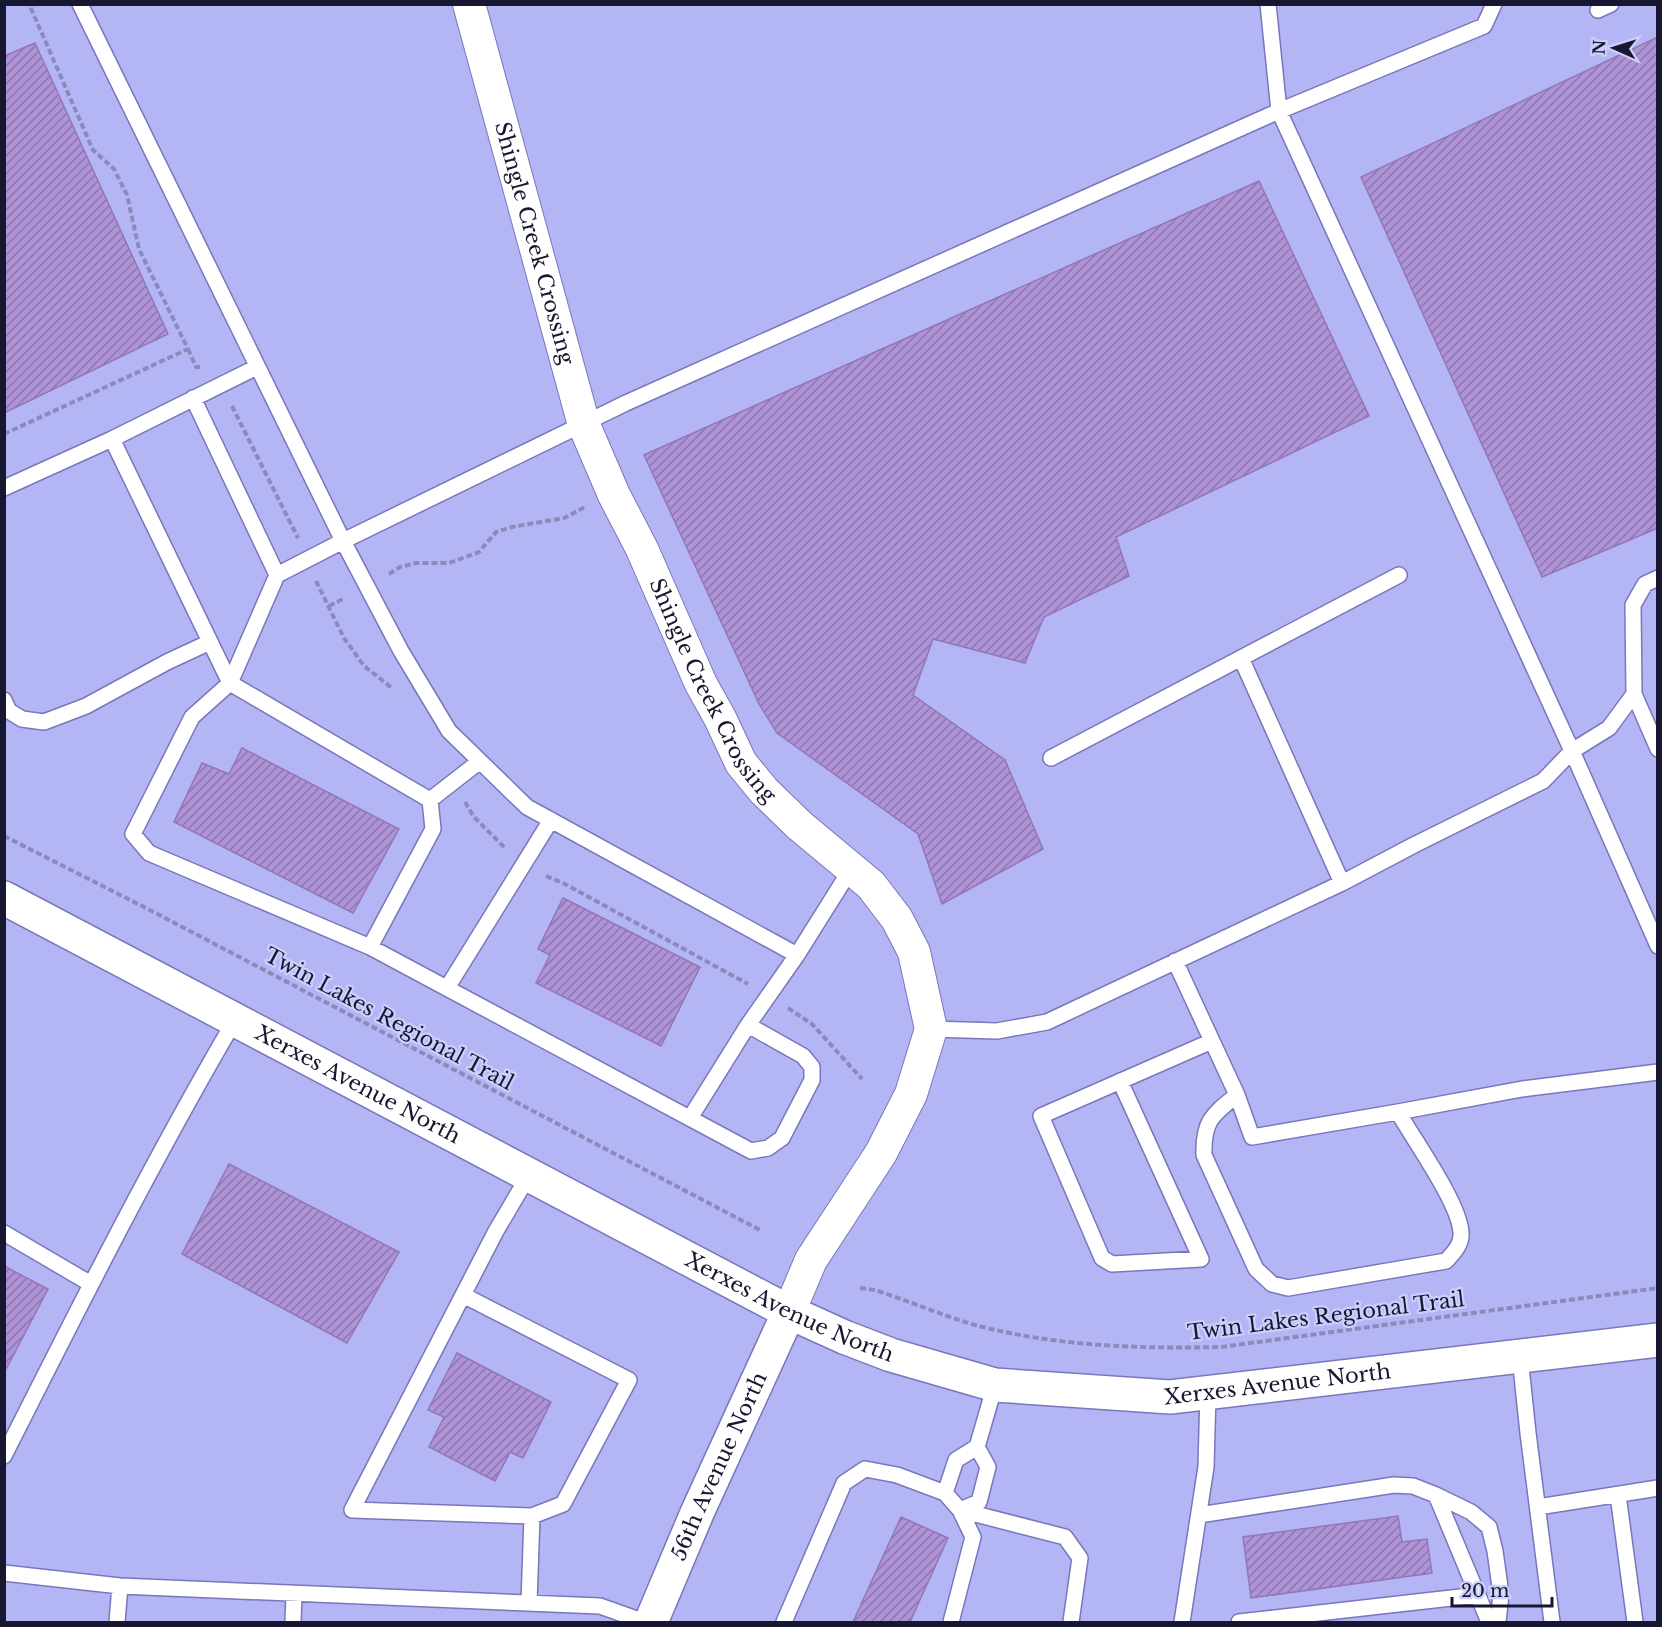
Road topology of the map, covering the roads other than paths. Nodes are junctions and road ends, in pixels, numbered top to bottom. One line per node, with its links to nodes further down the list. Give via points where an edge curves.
1 (80, 4): 6 (lane)
2 (469, 4): 8 (street, Shingle Creek Crossing)
3 (1268, 4): 5 (lane)
4 (1494, 4): 5 (lane, via 1484,26)
5 (1279, 111): 8 (lane); 21 (lane)
6 (257, 367): 7 (lane); 11 (lane)
7 (193, 398): 9 (lane); 12 (lane)
8 (584, 425): 11 (lane); 26 (street, Shingle Creek Crossing, via 741,763 799,825)
9 (112, 439): 10 (lane); 15 (lane)
10 (4, 488)
11 (343, 541): 12 (lane); 23 (lane, via 449,731)
12 (277, 575): 17 (lane)
13 (1399, 575): 16 (lane)
14 (1658, 578): 18 (lane, via 1645,584 1633,605)
15 (210, 642): 17 (lane); 19 (lane, via 86,706 44,722 22,719 9,711)
16 (1241, 658): 22 (lane); 27 (lane)
17 (230, 683): 24 (lane); 30 (lane, via 192,717 133,834 149,853)
18 (1634, 694): 20 (lane); 21 (lane, via 1609,728)
19 (4, 700)
20 (1658, 749)
21 (1572, 751): 27 (lane, via 1543,781); 29 (lane)
22 (1051, 758)
23 (480, 761): 24 (lane); 25 (lane, via 526,807)
24 (430, 800): 30 (lane, via 433,829)
25 (550, 820): 31 (lane); 33 (lane)
26 (851, 869): 31 (lane); 36 (street, Shingle Creek Crossing, via 871,885 897,919 914,952)
27 (1342, 883): 32 (lane)
28 (4, 898): 34 (street, Xerxes Avenue North)
29 (1658, 946)
30 (370, 947): 33 (lane)
31 (797, 955): 35 (lane)
32 (1175, 961): 36 (lane, via 1047,1022 997,1031); 37 (lane)
33 (447, 988): 42 (lane)
34 (235, 1020): 43 (street, Xerxes Avenue North); 45 (lane)
35 (748, 1025): 42 (lane); 42 (lane, via 804,1056 812,1067 812,1080 782,1138 768,1148 751,1150)
36 (931, 1029): 47 (street, Shingle Creek Crossing, via 911,1094 881,1153 811,1260)
37 (1212, 1041): 39 (lane); 40 (lane)
38 (1658, 1072): 41 (lane, via 1522,1089)
39 (1120, 1081): 39 (lane, via 1041,1116 1102,1258 1112,1264 1201,1259)
40 (1237, 1095): 41 (lane, via 1252,1137); 41 (lane, via 1212,1115 1203,1137 1204,1155 1256,1269 1272,1284 1288,1288 1446,1261 1458,1248 1461,1233 1452,1202)
41 (1398, 1112)
42 (690, 1118)
43 (529, 1175): 46 (lane); 47 (street, Xerxes Avenue North)
44 (4, 1233): 45 (lane)
45 (92, 1284): 53 (lane)
46 (463, 1295): 61 (lane, via 629,1380 563,1504); 61 (lane, via 352,1510)
47 (789, 1311): 50 (street, Xerxes Avenue North, via 891,1355); 70 (street, 56th Avenue North)
48 (1658, 1340): 49 (street, Xerxes Avenue North)
49 (1520, 1357): 51 (street, Xerxes Avenue North); 58 (lane)
50 (995, 1385): 51 (street, Xerxes Avenue North, via 1170,1397); 52 (lane)
51 (1208, 1393): 60 (lane, via 1206,1467)
52 (977, 1447): 55 (lane, via 956,1460); 59 (lane, via 988,1467 979,1502)
53 (4, 1456)
54 (1658, 1488): 56 (lane)
55 (945, 1493): 59 (lane); 71 (lane, via 897,1475 865,1469 844,1483)
56 (1617, 1494): 58 (lane); 79 (lane)
57 (1436, 1495): 60 (lane, via 1413,1486 1394,1485); 65 (lane); 77 (lane, via 1471,1512 1489,1527 1501,1594)
58 (1538, 1507): 78 (lane)
59 (960, 1510): 72 (lane, via 973,1538); 73 (lane, via 1065,1537 1080,1558)
60 (1199, 1515): 74 (lane)
61 (532, 1516): 66 (lane)
62 (4, 1573): 63 (lane)
63 (120, 1586): 64 (lane); 67 (lane)
64 (294, 1594): 66 (lane); 68 (lane)
65 (1478, 1595): 75 (lane); 76 (lane)
66 (529, 1603): 69 (lane, via 600,1606)
67 (117, 1623)
68 (293, 1623)
69 (645, 1623)
70 (651, 1623)
71 (784, 1623)
72 (951, 1623)
73 (1071, 1623)
74 (1182, 1623)
75 (1239, 1623)
76 (1489, 1623)
77 (1498, 1623)
78 (1552, 1623)
79 (1635, 1623)

